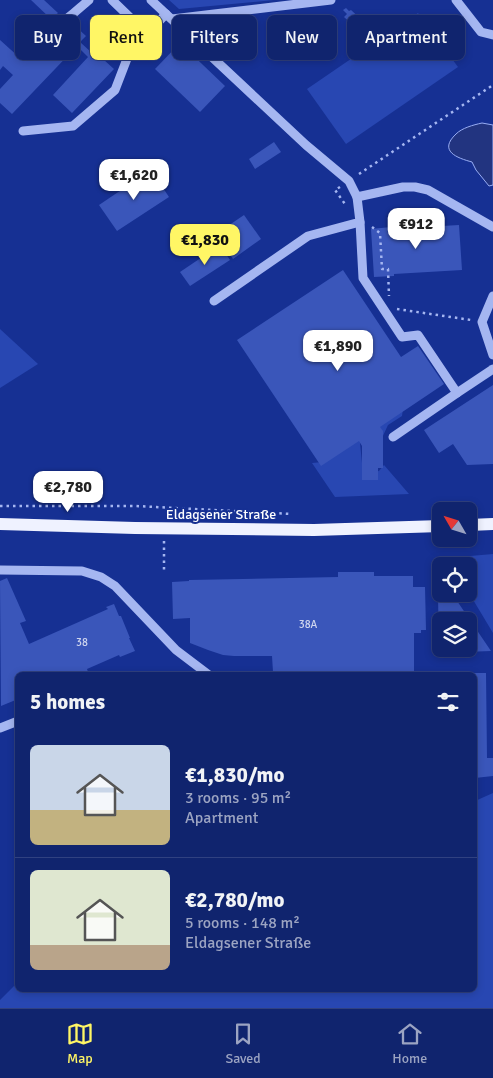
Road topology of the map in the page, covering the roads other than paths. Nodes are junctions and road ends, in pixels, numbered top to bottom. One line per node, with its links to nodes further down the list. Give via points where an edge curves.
1 (88, 0): 6 (street)
2 (112, 0): 7 (street)
3 (151, 0): 8 (street)
4 (331, 0): 8 (street)
5 (456, 0): 10 (street, via 481,32)
6 (70, 15)
7 (128, 15)
8 (169, 17): 9 (street); 13 (street, via 348,181)
9 (162, 21)
10 (493, 35)
11 (126, 60): 12 (street, via 115,90 73,126)
12 (23, 131)
13 (358, 197): 14 (street); 15 (street, via 415,187 428,190)
14 (360, 222): 17 (street, via 308,236); 20 (street, via 363,278 386,308 402,337 418,335)
15 (493, 227)
16 (493, 296): 18 (street, via 482,322)
17 (214, 301)
18 (493, 355)
19 (493, 369): 20 (street)
20 (458, 393): 21 (street)
21 (393, 437)
22 (0, 524): 25 (main road, Eldagsener Straße, via 314,530)
23 (491, 524): 24 (main road)
24 (478, 525)
25 (432, 526)
26 (0, 570): 27 (street, via 82,571 100,577 115,586 176,650)
27 (205, 672)
28 (15, 722): 29 (street)
29 (0, 728)

